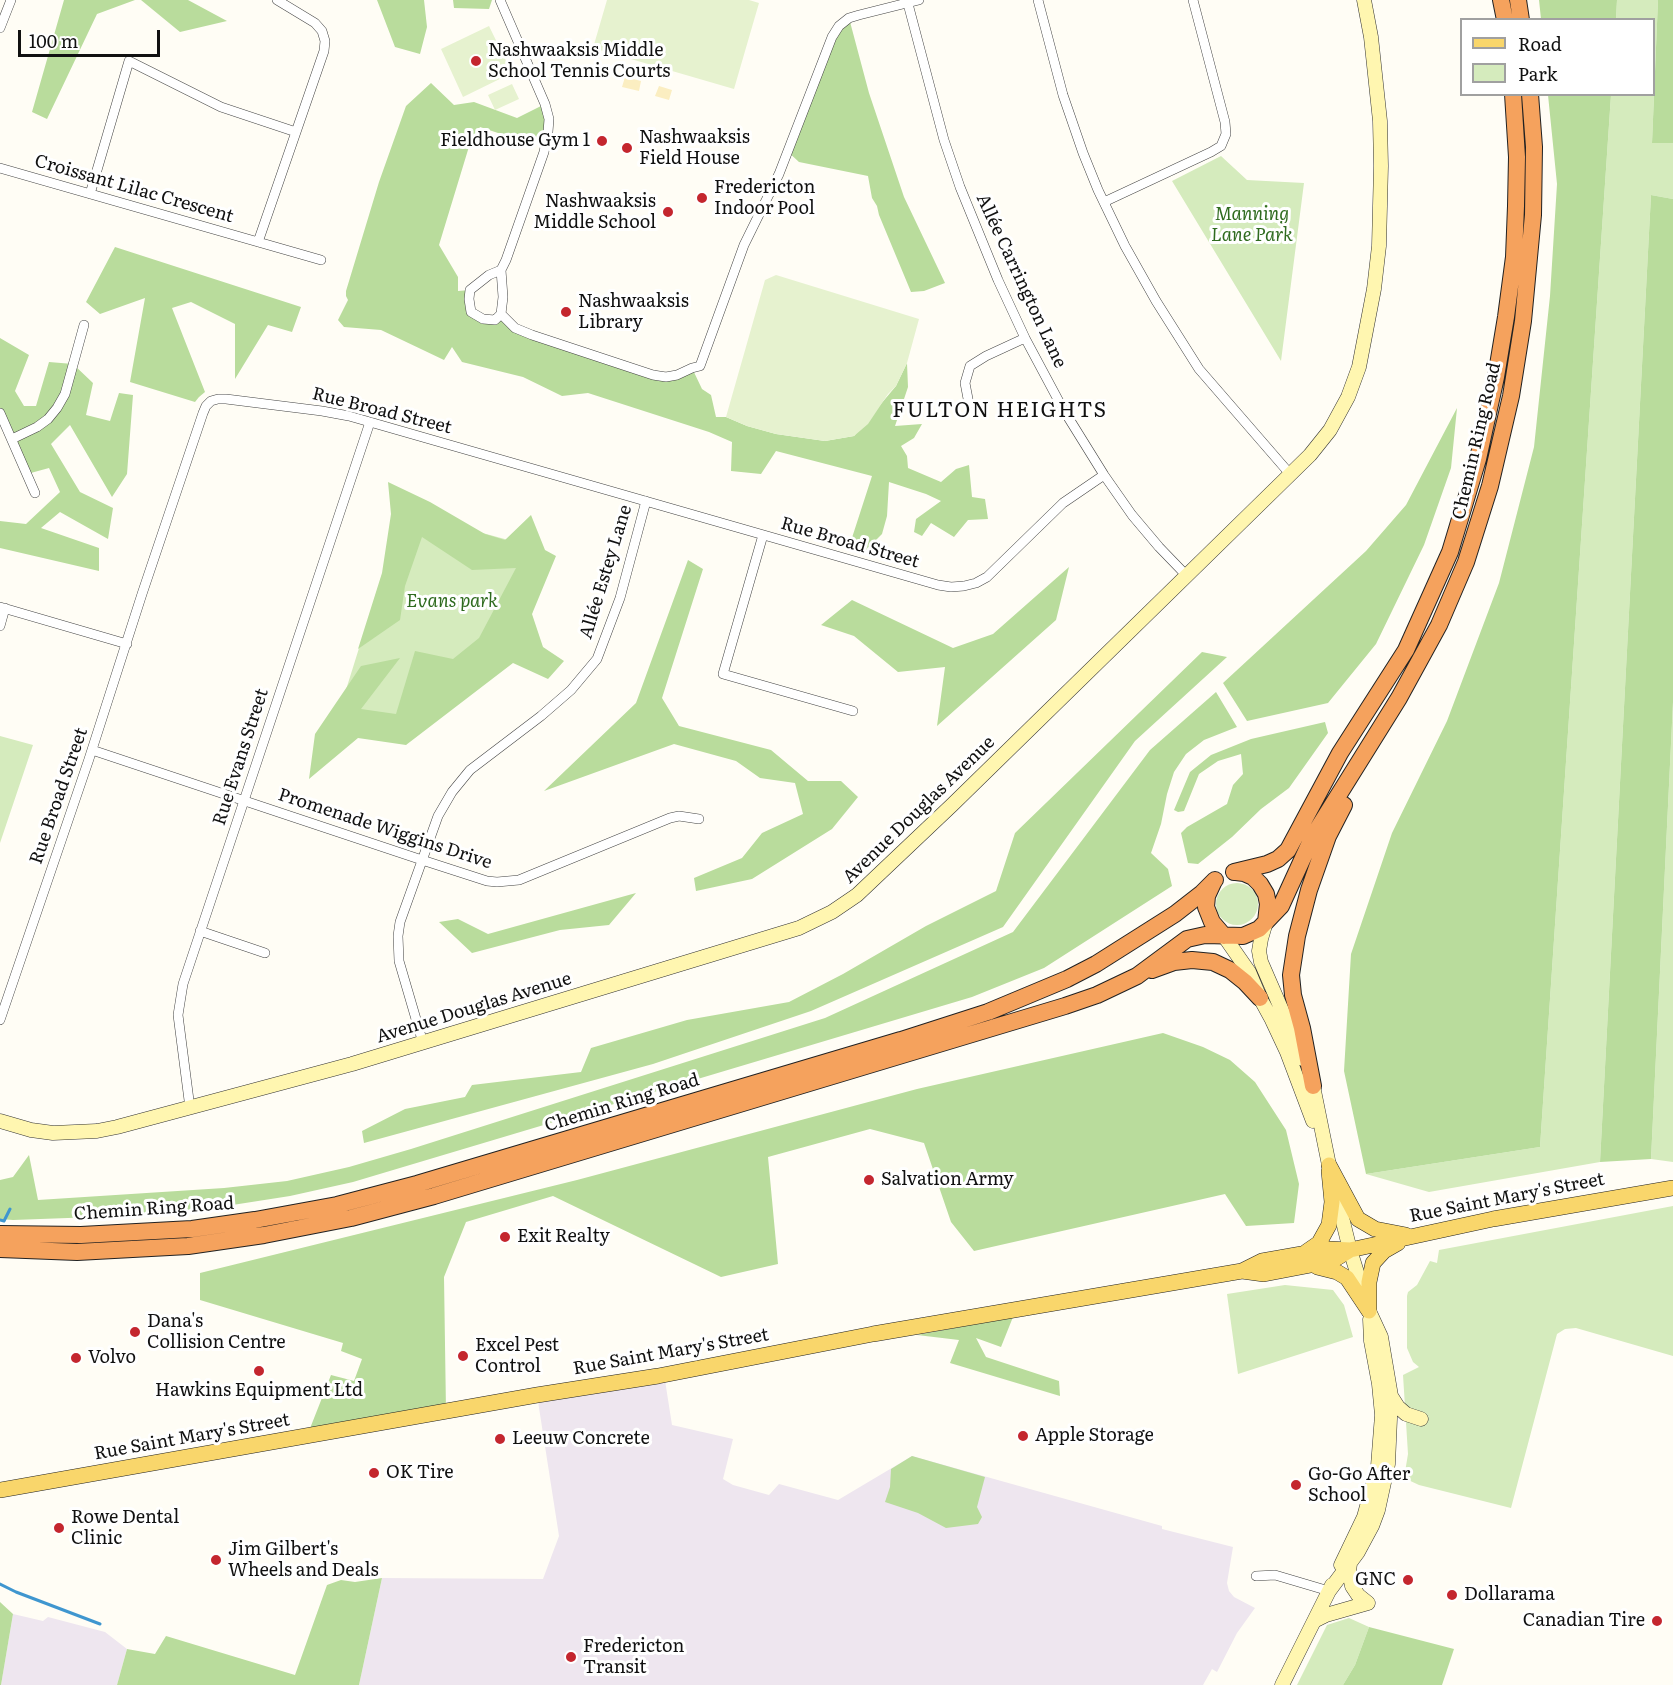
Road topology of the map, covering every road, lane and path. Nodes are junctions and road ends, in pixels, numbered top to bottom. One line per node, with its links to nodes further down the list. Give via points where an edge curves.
1 (11, 0): 13 (street)
2 (277, 0): 16 (street, via 315,23 325,41)
3 (500, 0): 22 (street, via 549,119 544,152)
4 (919, 0): 10 (street)
5 (1038, 0): 19 (street, via 1063,95)
6 (1193, 0): 19 (street, via 1225,122 1221,146)
7 (1364, 0): 31 (street, Avenue Douglas Avenue, via 1380,122 1379,246 1372,299 1359,367 1348,397 1330,430)
8 (1502, 0): 11 (highway)
9 (1518, 0): 12 (highway)
10 (907, 1): 23 (street, via 849,18 832,37 779,174 744,245 700,366 677,375 653,375 532,335 515,328); 25 (street, Allée Carrington Lane, via 960,187)
11 (1505, 18)
12 (1521, 18)
13 (0, 28)
14 (1514, 96): 45 (highway, Chemin Ring Road, via 1516,206 1506,317 1478,459 1450,552 1406,650 1340,753 1288,850 1267,864)
15 (1530, 96): 39 (highway, Chemin Ring Road, via 1533,215 1523,321 1510,396 1490,486 1466,562 1439,625)
16 (296, 132): 18 (street, via 221,107 129,61); 20 (street)
17 (0, 168): 18 (street, Croissant Lilac Crescent)
18 (90, 194): 20 (street, Croissant Lilac Crescent)
19 (1104, 202): 31 (street, via 1156,301 1199,369)
20 (258, 242): 21 (street, Croissant Lilac Crescent)
21 (321, 260)
22 (501, 270): 23 (street); 23 (street, via 470,290 469,299 471,312 483,319 495,320)
23 (501, 314)
24 (84, 325): 29 (street, via 65,394 57,408 37,427)
25 (1025, 338): 26 (street, via 970,366 965,383); 30 (street, Allée Carrington Lane)
26 (969, 404)
27 (0, 413): 29 (street)
28 (370, 422): 33 (street, Rue Broad Street); 38 (street, Rue Broad Street, via 271,404 211,401 203,413); 42 (street, Rue Evans Street)
29 (12, 440): 32 (street)
30 (1104, 474): 34 (street, Rue Broad Street, via 1063,504 987,577 964,586 938,585); 35 (street, Allée Carrington Lane, via 1132,515)
31 (1290, 474): 35 (street, Avenue Douglas Avenue)
32 (35, 493)
33 (645, 501): 34 (street, Rue Broad Street); 44 (street, Allée Estey Lane, via 620,598 597,658 571,690 470,770 438,816)
34 (763, 535): 40 (street, via 723,674)
35 (1186, 575): 55 (street, Avenue Douglas Avenue, via 952,805 857,895 832,912 799,928)
36 (2, 608): 37 (street); 38 (street)
37 (0, 626)
38 (127, 644): 41 (street, Rue Broad Street)
39 (1399, 698): 47 (highway, Chemin Ring Road, via 1313,836 1281,906); 56 (highway, via 1328,836 1297,936 1292,985)
40 (853, 711)
41 (92, 750): 42 (street, Promenade Wiggins Drive); 52 (street, Rue Broad Street)
42 (244, 800): 44 (street, Promenade Wiggins Drive); 48 (street, Rue Evans Street)
43 (699, 819): 44 (street, Promenade Wiggins Drive, via 670,818 508,882 488,881)
44 (422, 860): 55 (street, Allée Estey Lane, via 400,922 397,949)
45 (1234, 872): 46 (highway); 47 (highway, via 1253,877 1260,884 1268,903)
46 (1215, 880): 49 (highway, via 1206,907); 63 (highway, Chemin Ring Road, via 1175,914 1096,964 987,1012 439,1178 337,1205 192,1229 81,1235)
47 (1266, 922): 49 (highway, via 1243,936); 56 (street, via 1259,951 1261,962)
48 (200, 931): 50 (street); 57 (street, Rue Evans Street, via 183,984 178,1015)
49 (1224, 936): 51 (highway, Chemin Ring Road, via 1187,939); 53 (street, via 1249,972)
50 (265, 952)
51 (1137, 976): 53 (highway, via 1174,962 1213,962 1230,969); 65 (highway, Chemin Ring Road, via 1065,1006 351,1218 188,1246 76,1252)
52 (5, 992): 54 (street, Rue Broad Street)
53 (1260, 998): 59 (street, via 1287,1052)
54 (0, 1020)
55 (423, 1043): 57 (street, Avenue Douglas Avenue)
56 (1313, 1086): 59 (street)
57 (190, 1108): 58 (street, Avenue Douglas Avenue, via 117,1127 74,1133 31,1130)
58 (0, 1121)
59 (1329, 1165): 64 (main road, via 1358,1219 1376,1229); 66 (street); 67 (main road, via 1329,1225)
60 (1673, 1188): 61 (main road, Rue Saint Mary's Street)
61 (1655, 1190): 62 (main road); 64 (main road, Rue Saint Mary's Street)
62 (1673, 1194)
63 (0, 1234)
64 (1412, 1236): 66 (main road, Rue Saint Mary's Street); 68 (main road, via 1384,1251 1373,1263)
65 (0, 1250)
66 (1350, 1250): 67 (main road, Rue Saint Mary's Street, via 1330,1249); 68 (street)
67 (1304, 1260): 68 (main road, via 1347,1278); 71 (main road, Rue Saint Mary's Street, via 1262,1261 1242,1271)
68 (1369, 1311): 69 (street, via 1381,1337); 74 (street, via 1382,1415 1378,1466 1364,1517)
69 (1391, 1396): 70 (street); 70 (street, via 1406,1414 1421,1419 1405,1422)
70 (1391, 1436): 72 (street, via 1378,1510)
71 (0, 1490)
72 (1350, 1563): 74 (street); 75 (street, via 1352,1586 1368,1603)
73 (1256, 1576): 74 (street, via 1275,1575)
74 (1329, 1591): 75 (street)
75 (1314, 1621): 76 (street)
76 (1282, 1685)

